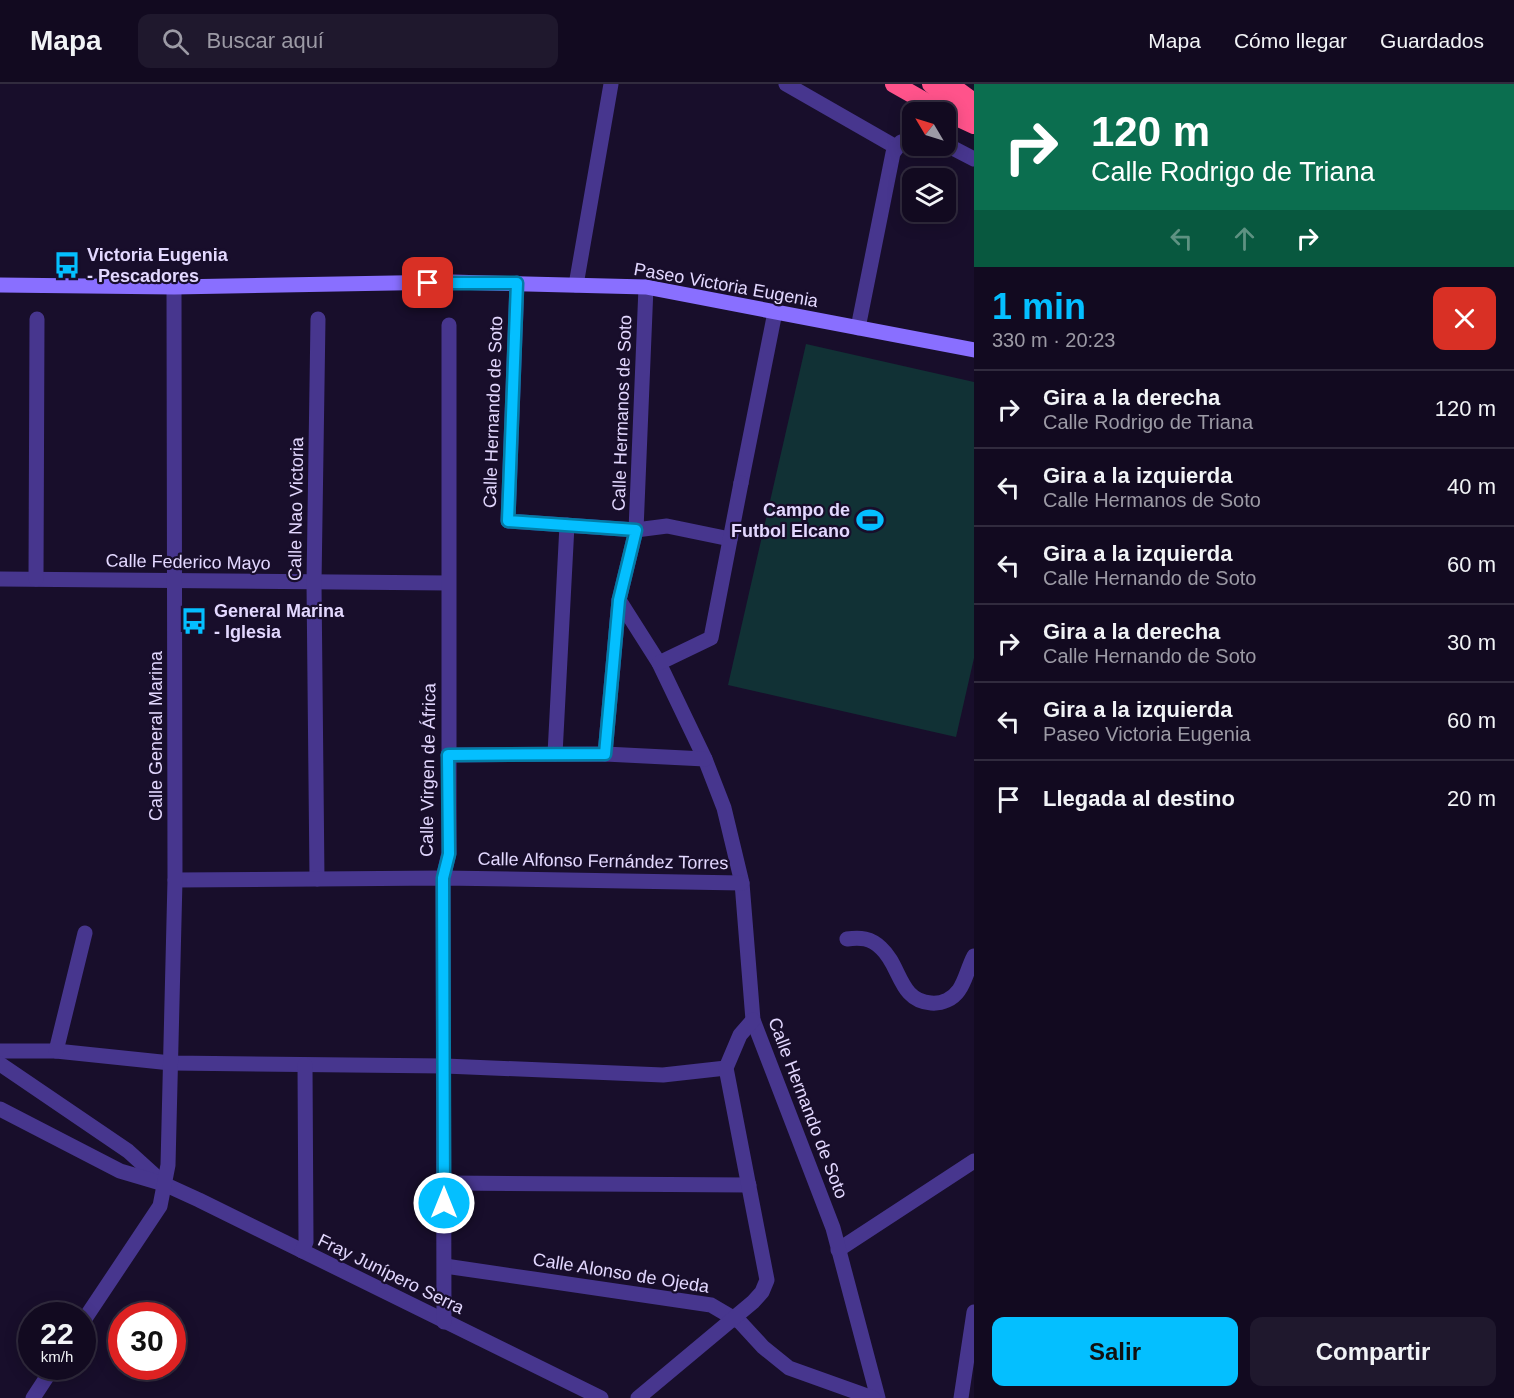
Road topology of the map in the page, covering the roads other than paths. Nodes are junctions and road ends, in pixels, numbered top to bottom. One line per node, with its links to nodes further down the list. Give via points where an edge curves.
1 (611, 84): 14 (street)
2 (786, 84): 9 (street)
3 (894, 84): 7 (highway)
4 (931, 84): 7 (highway)
5 (949, 84): 6 (highway)
6 (974, 102)
7 (974, 123)
8 (902, 142): 9 (street)
9 (896, 147): 21 (street)
10 (956, 150): 11 (street)
11 (974, 159)
12 (517, 283): 14 (street, Paseo Victoria Eugenia); 15 (street, Paseo Victoria Eugenia); 23 (street, Calle Hernando de Soto, via 508,521)
13 (0, 285): 15 (street, Paseo Victoria Eugenia)
14 (576, 285): 16 (street, Paseo Victoria Eugenia)
15 (174, 287): 28 (street, Calle General Marina)
16 (646, 287): 17 (street, Paseo Victoria Eugenia); 24 (street, Calle Hermanos de Soto)
17 (775, 312): 21 (street, Paseo Victoria Eugenia); 25 (street)
18 (38, 319): 27 (street)
19 (318, 319): 29 (street, Calle Nao Victoria)
20 (449, 325): 30 (street, Calle Virgen de África)
21 (858, 328): 22 (street, Paseo Victoria Eugenia)
22 (974, 350)
23 (567, 525): 24 (street, Calle Hernando de Soto); 33 (street)
24 (636, 530): 25 (street, Calle Hernando de Soto, via 668,526); 31 (street, Calle Hermanos de Soto)
25 (730, 539): 32 (street, via 711,638)
26 (0, 579): 27 (street, Calle Federico Mayo)
27 (36, 579): 28 (street, Calle Federico Mayo)
28 (176, 580): 29 (street, Calle Federico Mayo); 39 (street, Calle General Marina)
29 (314, 583): 30 (street, Calle Federico Mayo); 38 (street, Calle Nao Victoria)
30 (448, 583): 35 (street, Calle Virgen de África)
31 (619, 600): 32 (street, Calle Hernando de Soto); 34 (street, Calle Hermanos de Soto)
32 (659, 663): 36 (street, Calle Hernando de Soto)
33 (555, 754): 34 (street); 35 (street)
34 (605, 754): 36 (street)
35 (448, 755): 37 (street, Calle Virgen de África, via 449,854)
36 (705, 759): 40 (street, Calle Hernando de Soto, via 724,808)
37 (443, 878): 38 (street, Calle Alfonso Fernández Torres); 40 (street, Calle Alfonso Fernández Torres); 50 (street, Calle Virgen de África)
38 (317, 879): 39 (street, Calle Alfonso Fernández Torres)
39 (175, 880): 47 (street, Calle General Marina)
40 (742, 882): 44 (street, Calle Hernando de Soto)
41 (85, 933): 46 (street)
42 (847, 939): 43 (street, via 859,937 881,947 906,991 925,1003 944,1002 958,992)
43 (974, 956)
44 (753, 1020): 51 (street, via 740,1035); 57 (street, Calle Hernando de Soto)
45 (0, 1051): 46 (street)
46 (56, 1051): 47 (street)
47 (171, 1064): 49 (street); 55 (street, Calle General Marina)
48 (0, 1065): 55 (street, via 128,1151)
49 (305, 1065): 50 (street); 58 (street, via 306,1242)
50 (445, 1066): 51 (street, via 663,1075); 54 (street, Calle Virgen de África)
51 (726, 1068): 56 (street)
52 (0, 1109): 55 (street, via 120,1171)
53 (974, 1161): 57 (street)
54 (444, 1183): 56 (street); 59 (street, Calle Virgen de África)
55 (164, 1184): 58 (street, Fray Junípero Serra); 60 (street, Calle General Marina, via 160,1206)
56 (749, 1185): 62 (street, via 767,1280 762,1292)
57 (838, 1250): 68 (street, Calle Hernando de Soto)
58 (302, 1251): 63 (street, Fray Junípero Serra)
59 (444, 1266): 62 (street, Calle Alonso de Ojeda, via 711,1305); 63 (street, Calle Virgen de África)
60 (96, 1302)
61 (974, 1312): 69 (street)
62 (733, 1318): 67 (street); 68 (street, Calle Alonso de Ojeda, via 789,1368)
63 (444, 1322): 66 (street, Fray Junípero Serra)
64 (45, 1380): 65 (street)
65 (33, 1398)
66 (600, 1398)
67 (638, 1398)
68 (876, 1398)
69 (961, 1398)

